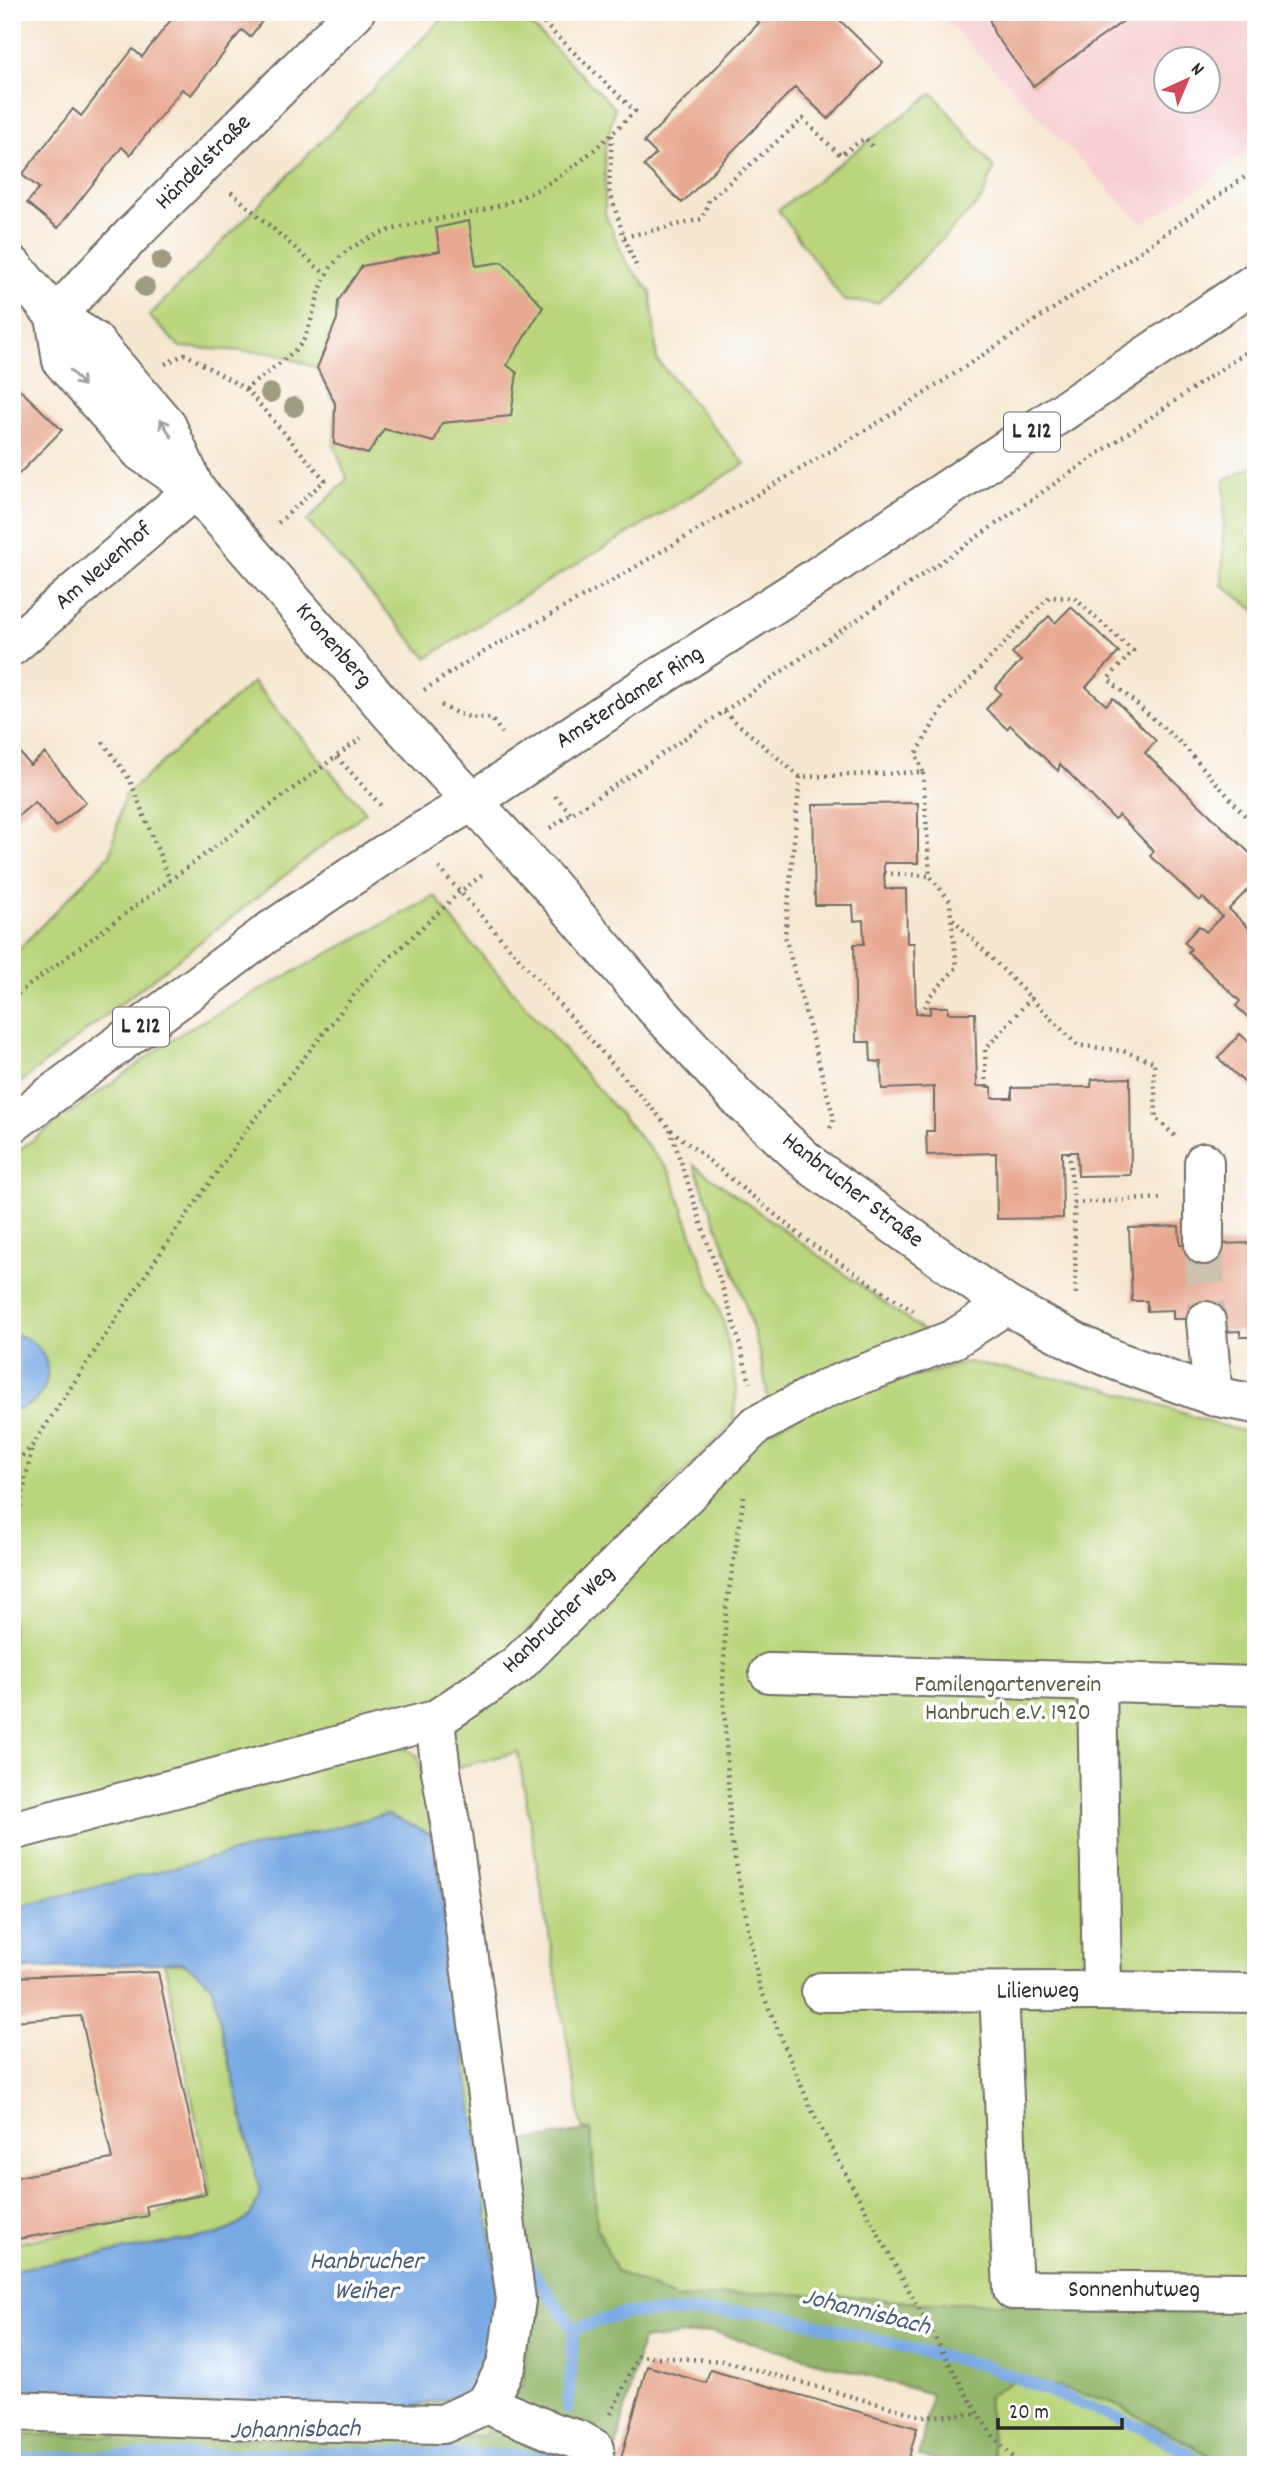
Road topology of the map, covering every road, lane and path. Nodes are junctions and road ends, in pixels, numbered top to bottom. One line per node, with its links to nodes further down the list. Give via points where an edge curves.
1 (355, 12): 5 (street, Händelstraße)
2 (532, 12): 3 (path, via 635,111)
3 (612, 135): 7 (path, via 608,190); 10 (path, via 540,190 488,209 377,233 348,250)
4 (874, 148): 7 (path, via 865,138 840,155 803,119 709,200 702,219)
5 (202, 166): 10 (path); 12 (street, Händelstraße)
6 (1256, 169): 20 (path, via 1138,253 896,412 473,658)
7 (624, 237): 9 (path)
8 (12, 265): 12 (street, Kronenberg)
9 (638, 270)
10 (325, 274): 15 (path, via 302,344)
11 (1256, 282): 25 (street, Amsterdamer Ring / L 212)
12 (55, 316): 16 (street, Kronenberg, via 93,340 167,425)
13 (1256, 345): 19 (path)
14 (185, 354): 15 (path)
15 (246, 389): 17 (path, via 325,480)
16 (195, 489): 17 (street, Kronenberg); 18 (street, Am Neuenhof)
17 (249, 550): 20 (street, Kronenberg)
18 (12, 646)
19 (724, 712): 24 (path); 28 (path)
20 (392, 715): 22 (path); 25 (street, Kronenberg)
21 (103, 742): 31 (path, via 130,780)
22 (337, 757): 27 (path); 31 (path)
23 (923, 772): 24 (path); 26 (path, via 916,754 944,706 1049,597 1074,598 1133,651 1108,679 1182,745); 30 (path)
24 (800, 777): 41 (path, via 785,936 834,1119)
25 (473, 801): 27 (street, Amsterdamer Ring / L 212); 28 (street, Hanbrucher Straße)
26 (1256, 828)
27 (411, 839): 32 (path); 38 (street, Amsterdamer Ring / L 212, via 270,931)
28 (518, 850): 32 (path); 41 (street, Hanbrucher Straße, via 737,1097)
29 (884, 873): 30 (path)
30 (930, 876): 33 (path, via 950,901)
31 (170, 881): 35 (path)
32 (461, 891): 39 (path); 52 (path, via 366,980 247,1129)
33 (951, 916): 34 (path); 36 (path, via 957,967 929,997)
34 (1032, 997): 37 (path, via 985,1050); 42 (path, via 1077,1045 1123,1051 1154,1062 1156,1118)
35 (12, 998)
36 (922, 1014)
37 (986, 1087)
38 (12, 1124)
39 (670, 1129): 47 (path, via 810,1243); 51 (path, via 733,1320)
40 (1069, 1152): 43 (path)
41 (812, 1166): 45 (street, Hanbrucher Straße)
42 (1205, 1179): 43 (path); 44 (street)
43 (1074, 1203): 48 (path)
44 (1204, 1245)
45 (1006, 1306): 47 (street, Hanbrucher Weg); 48 (street, Hanbrucher Straße)
46 (1206, 1321): 49 (street)
47 (954, 1339): 51 (street, Hanbrucher Weg, via 827,1388)
48 (1077, 1343): 49 (street, Hanbrucher Straße)
49 (1213, 1396): 50 (street, Hanbrucher Straße)
50 (1256, 1404)
51 (755, 1426): 59 (street, Hanbrucher Weg, via 517,1665)
52 (32, 1446): 53 (path); 55 (path)
53 (12, 1466)
54 (744, 1492): 68 (path, via 726,1609 723,1686 732,1837 759,1985 812,2111)
55 (12, 1548)
56 (769, 1673): 57 (street)
57 (1097, 1681): 58 (street); 61 (street)
58 (1256, 1686)
59 (435, 1720): 60 (street, Hanbrucher Weg); 66 (street, via 516,2300 506,2364)
60 (12, 1831)
61 (1102, 1991): 63 (street, Lilienweg); 64 (street, Lilienweg)
62 (821, 1992): 63 (street, Lilienweg)
63 (999, 1992): 65 (street, Sonnenhutweg, via 1013,2290)
64 (1256, 1993)
65 (1256, 2292)
66 (486, 2404): 67 (street, via 443,2424); 69 (street)
67 (12, 2411)
68 (978, 2414): 69 (path, via 922,2416 724,2361 638,2356); 70 (path)
69 (576, 2441)
70 (1021, 2465)

